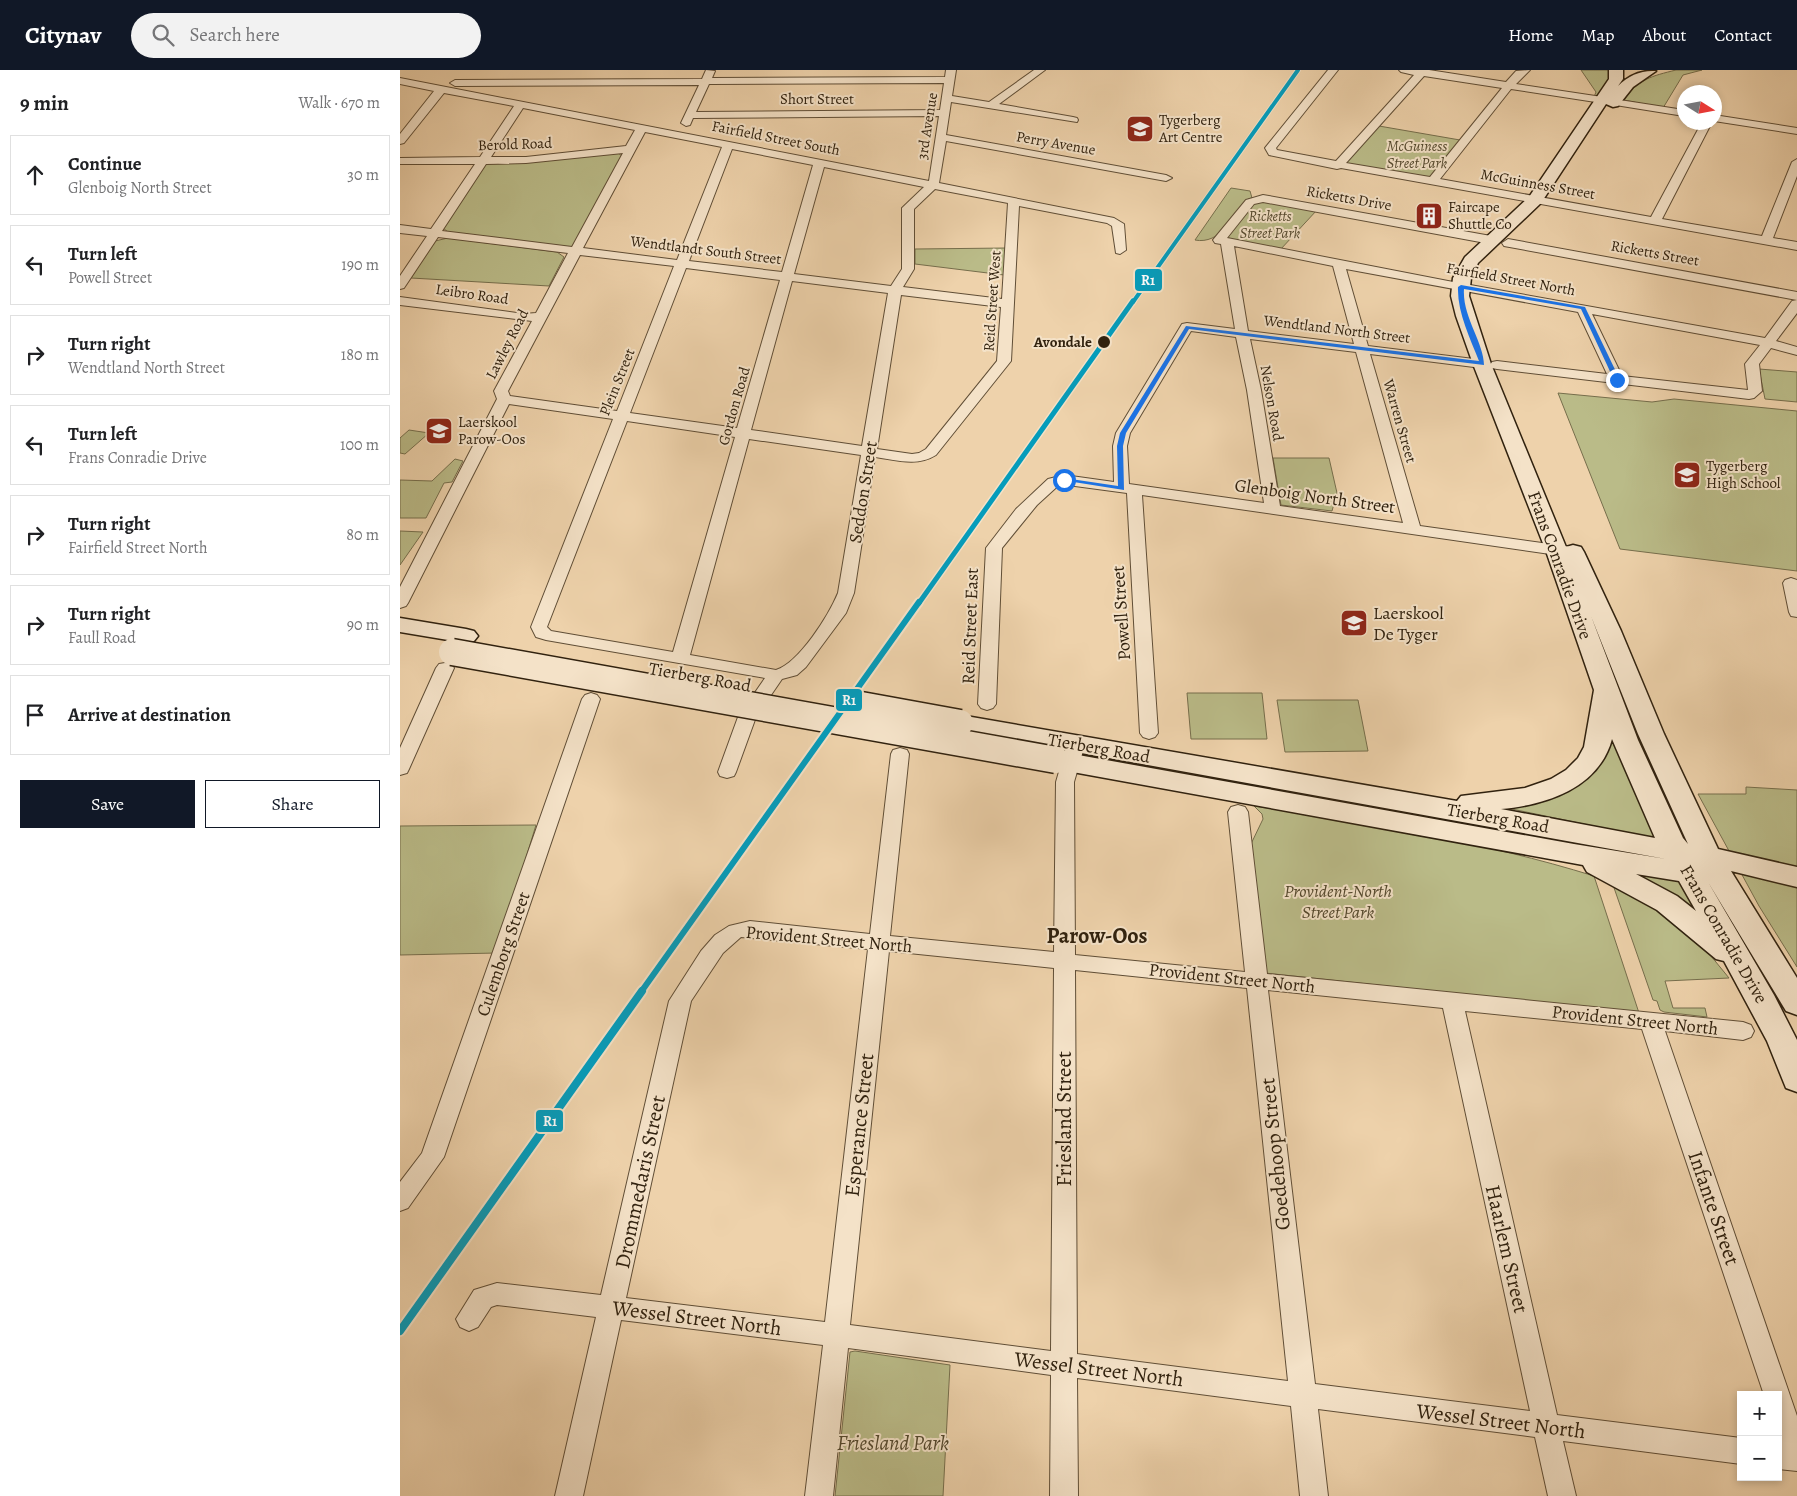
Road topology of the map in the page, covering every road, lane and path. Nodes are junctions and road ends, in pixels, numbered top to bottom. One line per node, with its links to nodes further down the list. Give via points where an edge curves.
1 (465, 70): 14 (street)
2 (710, 70): 13 (street)
3 (1040, 70): 20 (street)
4 (1333, 70): 39 (street, McGuinness Street, via 1270,148 1273,153)
5 (1404, 70): 9 (street)
6 (1525, 70): 15 (street)
7 (1616, 70): 18 (main road, Frans Conradie Drive)
8 (1626, 70): 10 (main road)
9 (1423, 71): 15 (street); 39 (street)
10 (1654, 71): 18 (main road, Frans Conradie Drive, via 1630,81)
11 (950, 75): 13 (street); 17 (street, 3rd Avenue)
12 (400, 81): 16 (street, Fairfield Street South)
13 (705, 81): 14 (street); 23 (street)
14 (456, 83): 16 (street)
15 (1509, 86): 18 (street); 41 (street)
16 (445, 90): 19 (street, Fairfield Street South); 26 (street, via 438,92)
17 (946, 98): 20 (street); 22 (street, 3rd Avenue)
18 (1608, 101): 21 (street); 44 (main road, Frans Conradie Drive)
19 (520, 105): 27 (street, Fairfield Street South); 35 (street)
20 (990, 106): 25 (street)
21 (1677, 112)
22 (944, 113): 23 (street, Short Street); 31 (street, 3rd Avenue)
23 (690, 115): 30 (street)
24 (1722, 119): 29 (street)
25 (1073, 120)
26 (406, 128): 32 (street)
27 (641, 129): 30 (street, Fairfield Street South); 34 (street, Lawley Road)
28 (1703, 130): 45 (street)
29 (1797, 131)
30 (678, 136): 33 (street, Fairfield Street South)
31 (941, 137): 40 (street, Perry Avenue); 42 (street, 3rd Avenue)
32 (400, 142)
33 (728, 146): 38 (street, Fairfield Street South); 54 (street, Plein Street)
34 (630, 148): 35 (street, Berold Road, via 543,159); 53 (street, Lawley Road)
35 (484, 160): 36 (street, Berold Road); 47 (street)
36 (400, 161)
37 (1797, 162): 50 (street)
38 (822, 164): 42 (street, Fairfield Street South); 56 (street, Gordon Road, via 818,166)
39 (1337, 166): 41 (street, McGuinness Street)
40 (1166, 178)
41 (1432, 182): 44 (street, McGuinness Street)
42 (932, 185): 43 (street, Fairfield Street South); 59 (street, Seddon Street, via 908,208 908,268)
43 (1014, 201): 52 (street, Fairfield Street South, via 1116,222); 62 (street, Reid Street West)
44 (1540, 201): 45 (street, McGuinness Street); 49 (main road, Frans Conradie Drive)
45 (1655, 221): 50 (street, McGuinness Street)
46 (400, 229): 47 (street, Wendtlandt South Street)
47 (436, 233): 53 (street, Wendtlandt South Street); 57 (street)
48 (1223, 241): 49 (street, Ricketts Drive, via 1250,202 1263,198); 55 (street, Fairfield Street North); 67 (street, Nelson Road)
49 (1499, 241): 58 (main road, Frans Conradie Drive); 60 (street, Ricketts Street)
50 (1766, 241): 51 (street, McGuinness Street)
51 (1797, 246)
52 (1120, 250)
53 (576, 251): 54 (street, Wendtlandt South Street); 65 (street, Lawley Road)
54 (681, 264): 56 (street, Wendtlandt South Street); 74 (street, Plein Street)
55 (1338, 264): 58 (street, Fairfield Street North); 69 (street, Warren Street)
56 (787, 276): 59 (street, Wendtlandt South Street); 75 (street, Gordon Road)
57 (400, 285)
58 (1469, 288): 64 (street, Fairfield Street North); 71 (main road, Frans Conradie Drive, via 1460,296 1465,316)
59 (895, 290): 62 (street, Wendtlandt South Street); 76 (street, Seddon Street)
60 (1797, 296)
61 (400, 301): 65 (street, Leibro Road, via 524,318)
62 (1008, 304): 76 (street, Reid Street West, via 1004,361 931,452 917,458)
63 (1797, 304): 68 (street)
64 (1583, 308): 68 (street, Fairfield Street North); 72 (street)
65 (539, 317): 73 (street, Lawley Road, via 501,391)
66 (1188, 327): 67 (street, Wendtland North Street); 78 (street, Powell Street, via 1123,433 1120,446)
67 (1242, 334): 69 (street, Wendtland North Street); 79 (street, Nelson Road)
68 (1768, 343): 70 (street, Fairfield Street North); 72 (street, Wendtland North Street, via 1751,366 1755,391 1752,395)
69 (1362, 349): 71 (street, Wendtland North Street); 80 (street, Warren Street)
70 (1797, 351)
71 (1490, 364): 72 (street, Wendtland North Street); 81 (main road, Frans Conradie Drive)
72 (1617, 380)
73 (504, 399): 74 (street); 83 (street, Lawley Road)
74 (621, 416): 75 (street); 86 (street, Plein Street)
75 (743, 434): 76 (street); 89 (street, Gordon Road)
76 (870, 452): 90 (street, Seddon Street, via 844,603 800,663 791,671)
77 (1052, 482): 78 (street, Glenboig North Street, via 1064,480); 93 (street, Reid Street East, via 994,548)
78 (1128, 489): 79 (street, Glenboig North Street); 94 (street, Powell Street)
79 (1273, 510): 80 (street, Glenboig North Street)
80 (1414, 530): 81 (street, Glenboig North Street)
81 (1565, 552): 91 (main road, Frans Conradie Drive); 102 (main road, Frans Conradie Drive, via 1609,630)
82 (1791, 583): 84 (street)
83 (400, 603)
84 (1797, 612)
85 (400, 625): 88 (main road, Tierberg Road)
86 (540, 630): 89 (street, via 546,635)
87 (400, 643): 88 (main road, Tierberg Road)
88 (454, 652): 95 (main road, Tierberg Road, bridge); 97 (street)
89 (680, 658): 90 (street)
90 (776, 674): 98 (street, via 747,717)
91 (1604, 686): 99 (main road, via 1597,746 1587,763 1568,780 1532,796 1508,800); 102 (main road, Frans Conradie Drive, via 1649,795)
92 (591, 699): 115 (street, Culemborg Street, via 432,1158)
93 (987, 704)
94 (1148, 733)
95 (1066, 752): 99 (main road, Tierberg Road); 101 (main road, Tierberg Road); 107 (street, Friesland Street)
96 (900, 754): 106 (street, Esperance Street)
97 (400, 769)
98 (727, 772)
99 (1412, 804): 102 (main road, Tierberg Road, via 1494,817)
100 (1238, 812): 109 (street, Goedehoop Street)
101 (1574, 854): 102 (main road, Tierberg Road); 108 (main road, via 1667,903)
102 (1698, 864): 103 (main road, Tierberg Road); 104 (main road, Tierberg Road); 108 (main road, Frans Conradie Drive); 111 (main road, Frans Conradie Drive)
103 (1797, 877)
104 (1797, 888)
105 (723, 939): 106 (street, Provident Street North, via 736,931 750,929); 116 (street, Drommedaris Street, via 680,1001)
106 (879, 943): 107 (street, Provident Street North); 118 (street, Esperance Street)
107 (1064, 962): 109 (street, Provident Street North); 119 (street, Friesland Street)
108 (1740, 963): 114 (main road, Frans Conradie Drive, via 1778,1033)
109 (1256, 980): 110 (street, Provident Street North); 121 (street, Goedehoop Street)
110 (1452, 1002): 112 (street, Provident Street North); 123 (street, Haarlem Street)
111 (1797, 1003)
112 (1651, 1022): 113 (street, Provident Street North); 120 (street, Infante Street)
113 (1743, 1031)
114 (1797, 1079)
115 (400, 1201)
116 (613, 1307): 117 (street, Wessel Street North, via 491,1294 480,1301); 118 (street, Wessel Street North); 127 (street, Drommedaris Street)
117 (469, 1319)
118 (836, 1335): 119 (street, Wessel Street North); 128 (street, Esperance Street)
119 (1064, 1365): 121 (street, Wessel Street North); 129 (street, Friesland Street)
120 (1776, 1391)
121 (1303, 1395): 123 (street, Wessel Street North); 130 (street, Goedehoop Street)
122 (1782, 1411): 126 (street)
123 (1547, 1427): 124 (street, Wessel Street North); 131 (street, Haarlem Street)
124 (1737, 1451)
125 (1782, 1456): 126 (street)
126 (1797, 1456)
127 (569, 1496)
128 (819, 1496)
129 (1064, 1496)
130 (1314, 1496)
131 (1562, 1496)

